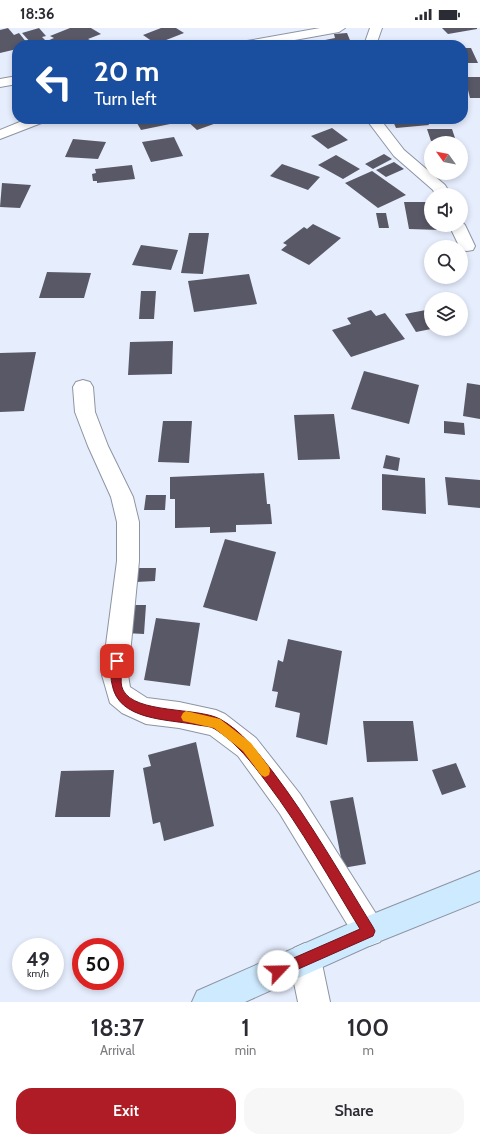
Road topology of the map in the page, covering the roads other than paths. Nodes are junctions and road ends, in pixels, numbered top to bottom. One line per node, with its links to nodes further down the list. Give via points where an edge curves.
1 (339, 28): 3 (street)
2 (376, 28): 5 (street)
3 (299, 31): 4 (street)
4 (266, 40)
5 (372, 40)
6 (12, 81): 7 (street)
7 (0, 83)
8 (27, 124): 10 (street)
9 (377, 124): 11 (street, via 399,153)
10 (0, 135)
11 (440, 188)
12 (83, 387): 14 (street, via 85,412 122,497 128,522 128,561 115,675 119,694 131,704 146,711 216,723 247,747 290,804)
13 (480, 886): 14 (main road)
14 (369, 931): 15 (main road)
15 (305, 959): 16 (main road); 17 (street)
16 (208, 1002)
17 (314, 1002)

